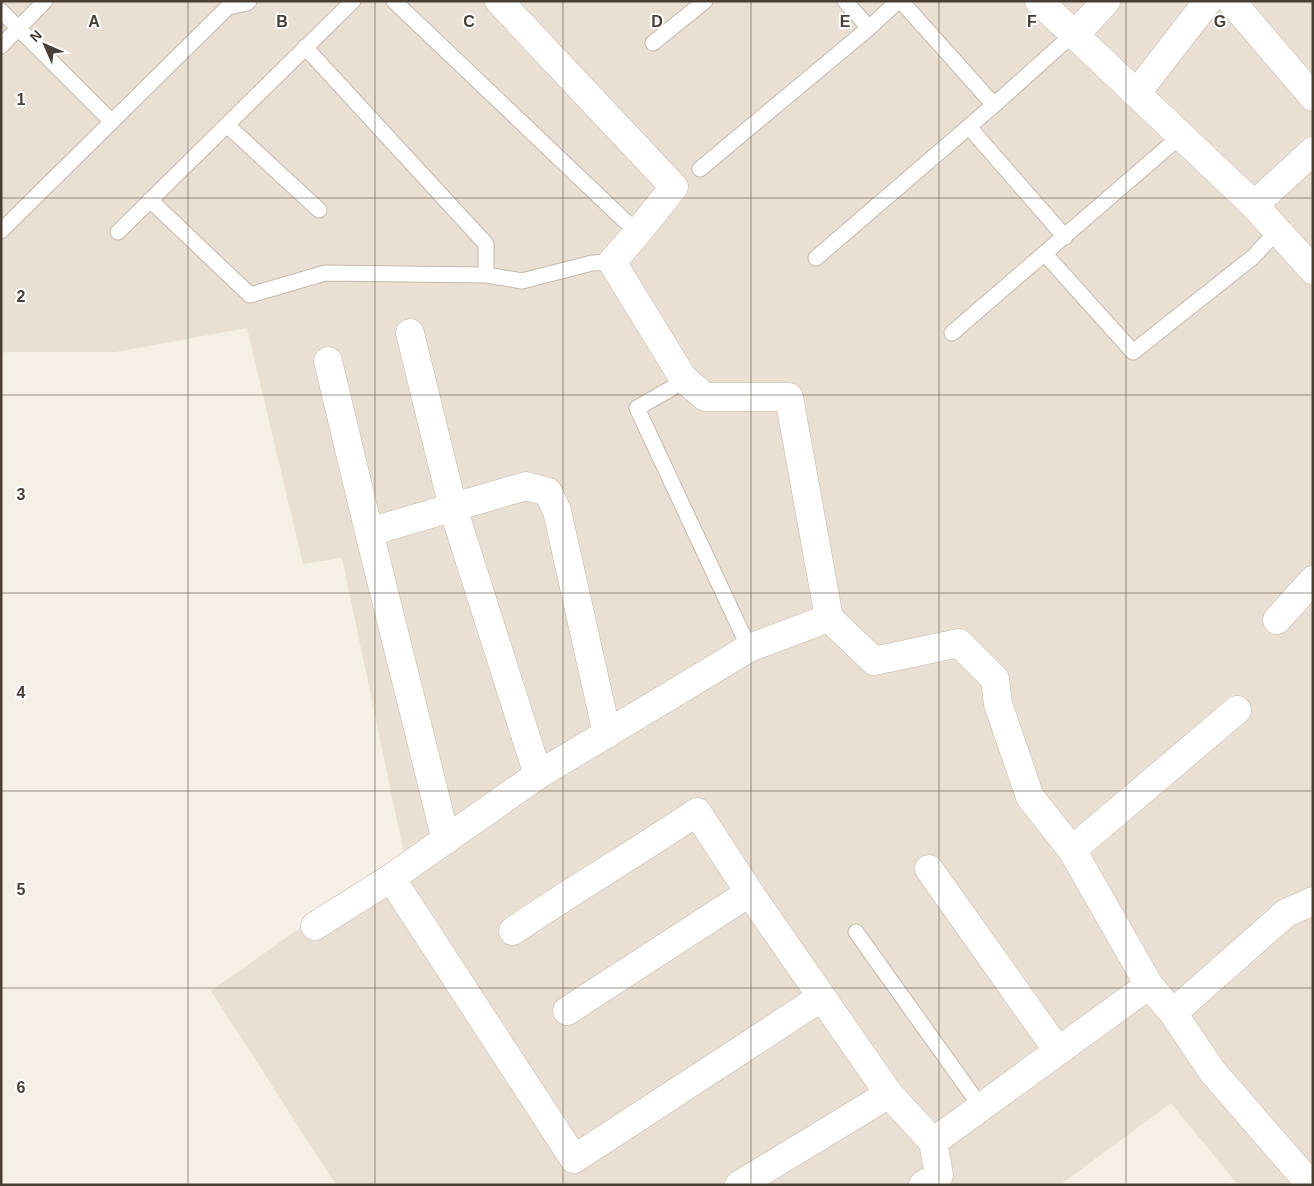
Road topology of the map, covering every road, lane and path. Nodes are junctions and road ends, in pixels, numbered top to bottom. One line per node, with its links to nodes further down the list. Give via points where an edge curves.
1 (45, 1): 15 (lane)
2 (248, 1): 13 (lane)
3 (353, 1): 20 (lane)
4 (394, 1): 36 (lane)
5 (499, 1): 36 (street, via 674,187)
6 (705, 1): 18 (lane)
7 (845, 1): 16 (lane)
8 (899, 1): 16 (lane); 23 (lane)
9 (1039, 1): 17 (street)
10 (1106, 1): 17 (street)
11 (1208, 1): 21 (street)
12 (1231, 1): 22 (street)
13 (228, 4): 24 (lane)
14 (1, 11): 15 (lane)
15 (18, 28): 19 (lane); 24 (lane)
16 (869, 28): 29 (lane)
17 (1075, 35): 21 (street); 23 (lane)
18 (653, 43)
19 (1, 46)
20 (306, 47): 25 (lane); 42 (lane, via 486,244)
21 (1136, 94): 27 (street)
22 (1313, 96)
23 (994, 105): 26 (lane)
24 (111, 122): 33 (lane)
25 (227, 125): 30 (lane); 32 (lane)
26 (969, 127): 37 (lane); 39 (lane)
27 (1182, 137): 31 (street); 37 (lane)
28 (1313, 151): 31 (street)
29 (700, 169)
30 (150, 200): 35 (lane); 42 (lane, via 250,295 326,273)
31 (1254, 205): 34 (street)
32 (319, 210)
33 (1, 231)
34 (1278, 231): 38 (lane, via 1253,257 1133,352); 41 (street)
35 (118, 232)
36 (638, 232): 40 (street)
37 (1065, 237): 38 (lane)
38 (1045, 254): 44 (lane)
39 (816, 258)
40 (612, 262): 42 (lane, via 592,262 522,280); 46 (street)
41 (1313, 270)
42 (486, 275)
43 (410, 332): 47 (street)
44 (952, 334)
45 (328, 361): 48 (street)
46 (683, 378): 50 (street, via 705,397 789,397); 52 (lane, via 637,408)
47 (453, 508): 48 (street); 54 (street, via 526,486 548,492 557,511); 55 (street)
48 (369, 532): 56 (street)
49 (1313, 580): 51 (street)
50 (829, 618): 52 (street); 57 (street, via 874,661 959,643 995,679 998,704 1030,797)
51 (1277, 620)
52 (749, 648): 54 (street)
53 (1237, 710): 57 (street)
54 (606, 734): 55 (street)
55 (538, 775): 56 (street)
56 (446, 840): 59 (street)
57 (1072, 850): 65 (street)
58 (929, 868): 69 (street)
59 (391, 878): 62 (street); 66 (street, via 574,1159)
60 (749, 892): 63 (street, via 697,812); 66 (street); 67 (street)
61 (1313, 901): 68 (street, via 1286,913)
62 (315, 926)
63 (513, 931)
64 (856, 932): 71 (lane)
65 (1149, 986): 68 (street); 69 (street)
66 (822, 997): 70 (street)
67 (567, 1011)
68 (1173, 1013): 75 (street, via 1212,1071)
69 (1058, 1051): 71 (street)
70 (888, 1094): 72 (street); 73 (street)
71 (981, 1107): 72 (street)
72 (933, 1142): 74 (street, via 939,1175)
73 (739, 1185)
74 (924, 1185)
75 (1310, 1185)

